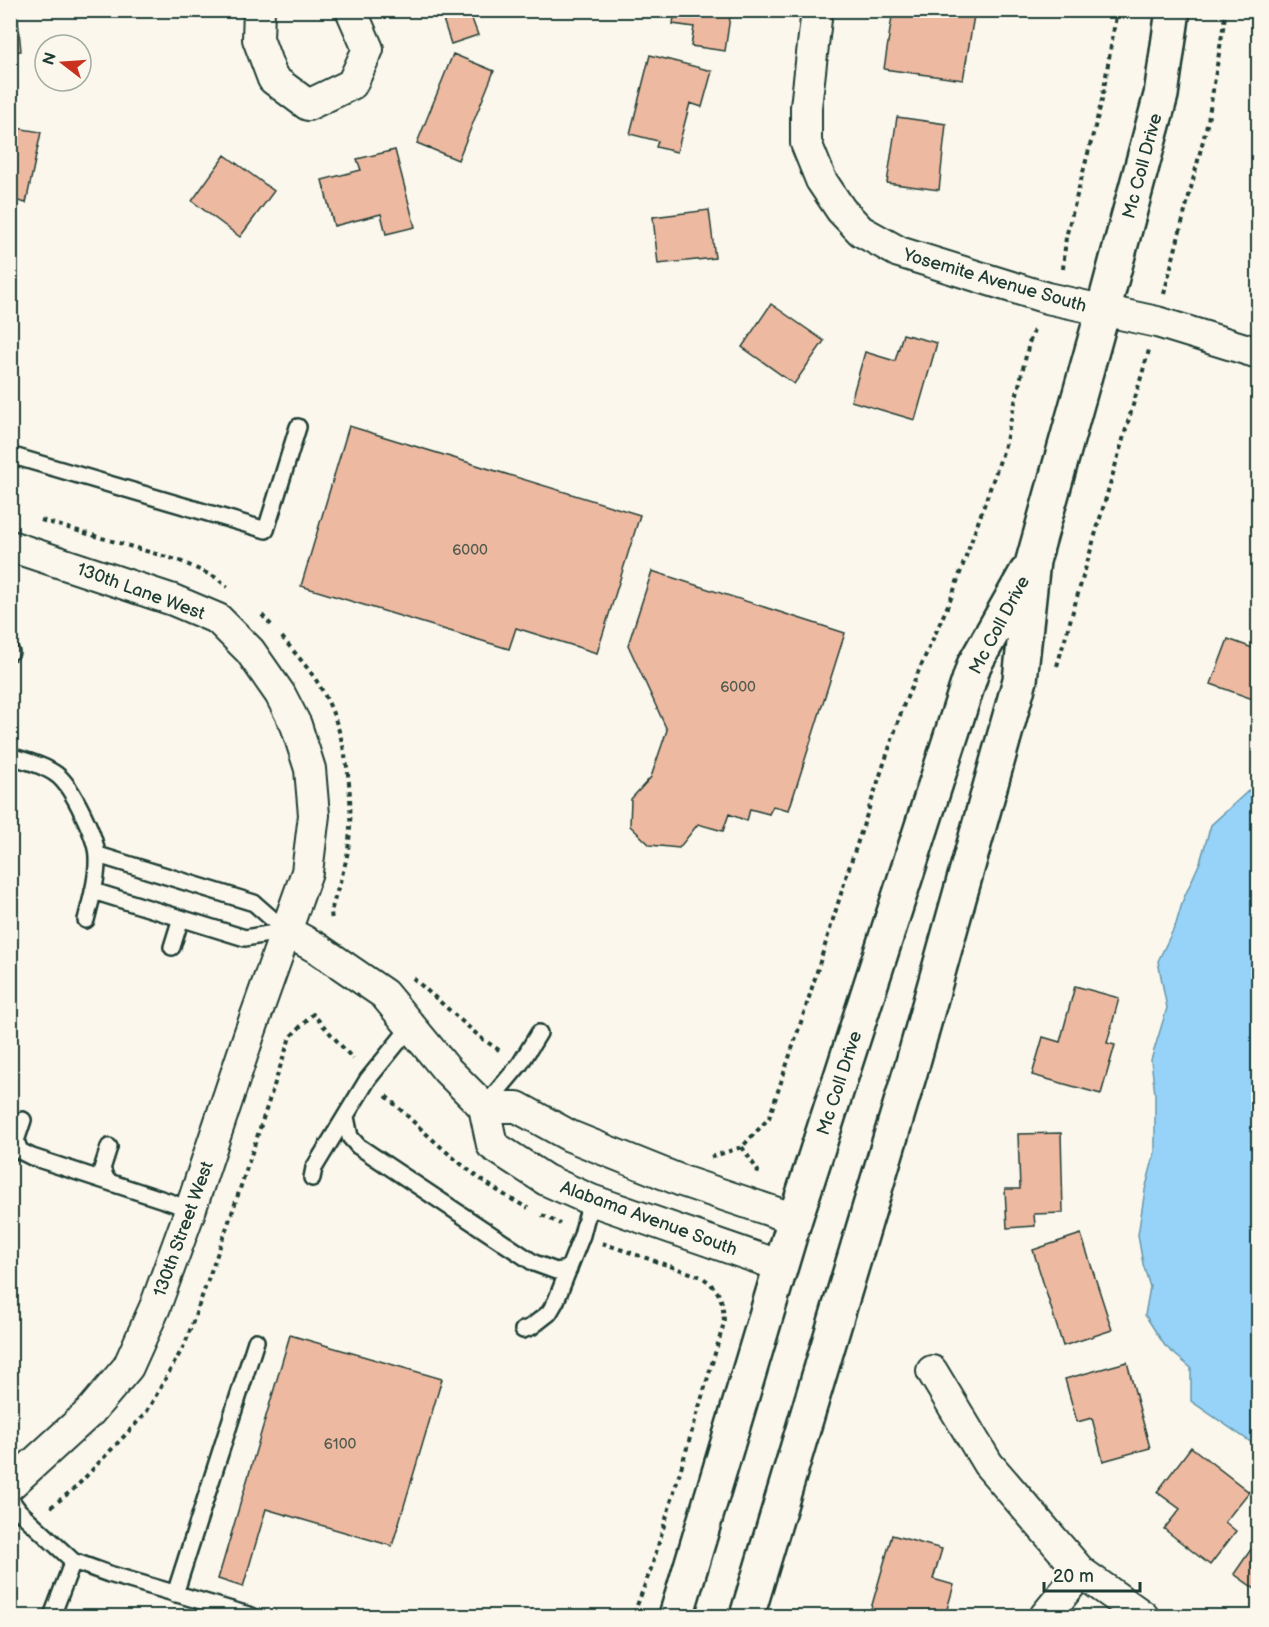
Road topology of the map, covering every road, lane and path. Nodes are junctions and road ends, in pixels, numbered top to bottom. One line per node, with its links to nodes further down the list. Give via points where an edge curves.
1 (259, 10): 2 (street, via 258,39 273,79 308,105 352,84 369,49)
2 (351, 10)
3 (817, 10): 6 (street, Yosemite Avenue South, via 806,143 821,180 841,210 861,231 899,252)
4 (1117, 10): 6 (path, via 1102,100 1066,237 1063,269)
5 (1173, 10): 7 (main road, Mc Coll Drive, via 1161,95)
6 (1047, 298): 7 (street, Yosemite Avenue South); 32 (path, via 1029,343 1004,449 952,596 904,705 769,1118 742,1147 713,1157)
7 (1103, 310): 8 (street, Yosemite Avenue South); 13 (main road, Mc Coll Drive)
8 (1258, 353)
9 (298, 427): 10 (lane, via 266,531)
10 (10, 455)
11 (41, 520): 14 (path, via 180,561 215,577)
12 (11, 548): 22 (street, 130th Lane West, via 173,600 218,619 250,651 296,725 310,768 314,815 307,872)
13 (1033, 561): 37 (main road, Mc Coll Drive, via 974,665); 51 (main road, Mc Coll Drive, via 1020,680 912,1066)
14 (233, 591)
15 (260, 613): 21 (path, via 316,681 335,720 345,756 351,810 348,852 331,912)
16 (10, 756): 17 (lane, via 59,776 81,809)
17 (98, 855): 18 (lane); 22 (lane, via 254,903)
18 (93, 891): 19 (lane); 20 (lane)
19 (181, 918): 22 (lane, via 245,938); 23 (lane)
20 (86, 920)
21 (332, 922)
22 (285, 931): 25 (street, via 384,994); 36 (street, 130th Street West)
23 (172, 947)
24 (405, 971): 27 (path, via 481,1038)
25 (411, 1026): 28 (street); 29 (lane, via 368,1079)
26 (539, 1033): 27 (lane)
27 (520, 1064): 28 (lane)
28 (484, 1107): 35 (street, Alabama Avenue South, via 492,1144 546,1180); 37 (street, via 517,1107 570,1136 671,1177)
29 (346, 1117): 33 (lane, via 314,1168); 39 (lane, via 350,1137 358,1146 534,1263 556,1271)
30 (23, 1120): 34 (lane, via 16,1141 20,1151)
31 (109, 1147): 34 (lane, via 102,1169)
32 (701, 1155)
33 (312, 1178)
34 (107, 1181): 36 (lane)
35 (591, 1200): 38 (street, Alabama Avenue South); 39 (lane)
36 (190, 1211): 43 (street, 130th Street West, via 128,1367 90,1412)
37 (795, 1220): 38 (main road, Mc Coll Drive)
38 (781, 1266): 50 (main road, Mc Coll Drive)
39 (569, 1269): 40 (lane, via 549,1313)
40 (523, 1330)
41 (256, 1341): 47 (lane)
42 (932, 1371): 46 (street, via 988,1464)
43 (10, 1485)
44 (10, 1499): 45 (lane)
45 (73, 1561): 47 (lane); 48 (lane)
46 (1081, 1572): 52 (street); 53 (street)
47 (175, 1594): 49 (lane)
48 (52, 1617)
49 (252, 1617)
50 (676, 1617)
51 (747, 1617)
52 (1045, 1617)
53 (1143, 1617)

